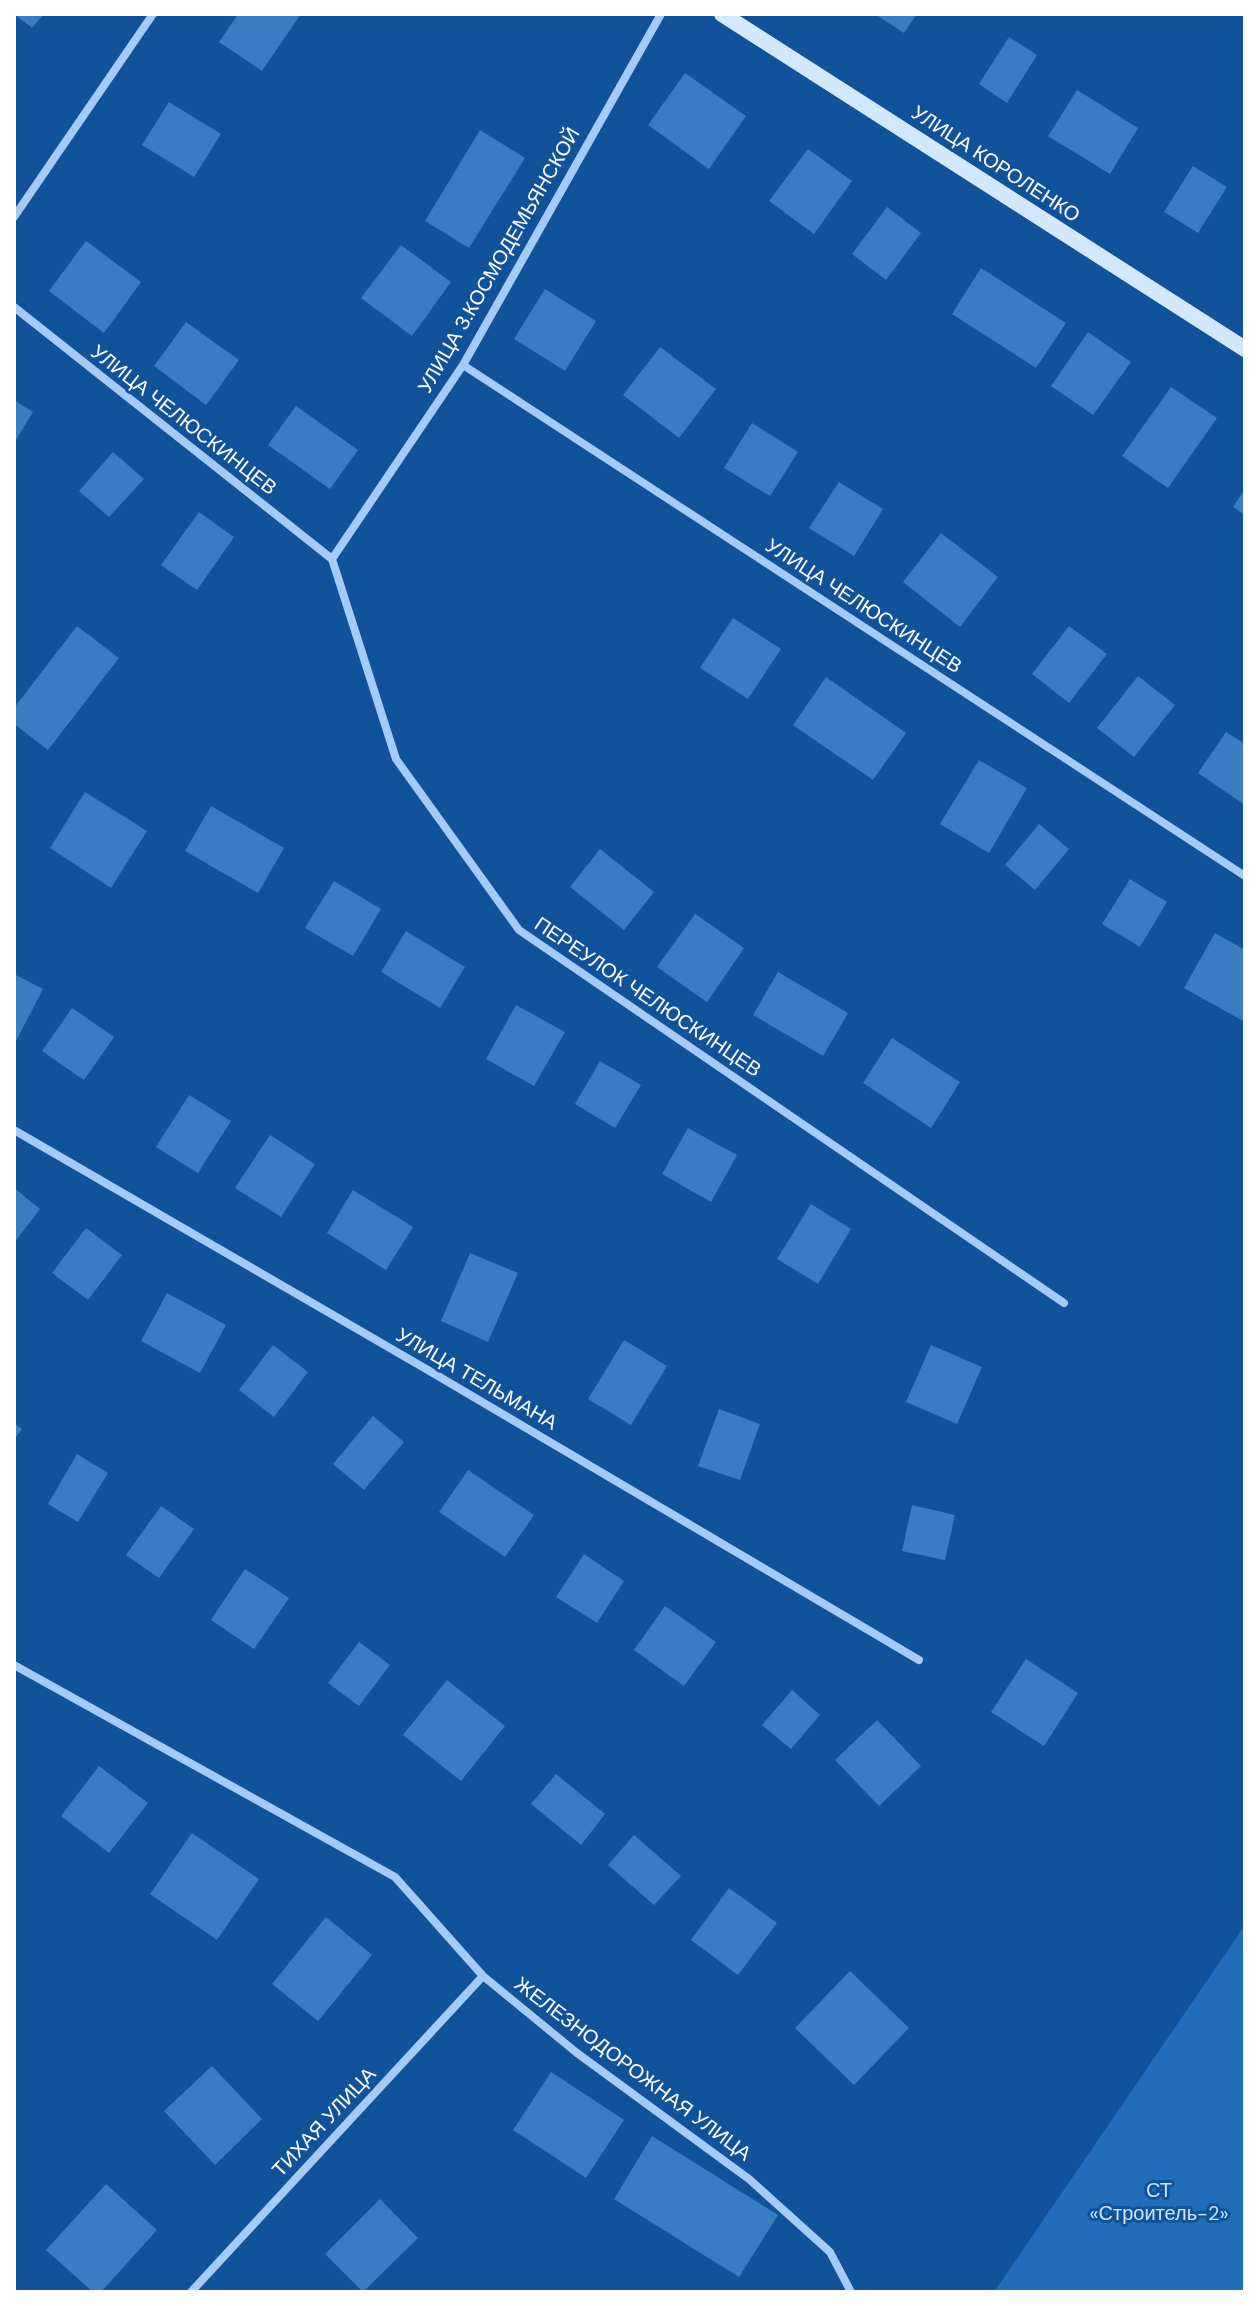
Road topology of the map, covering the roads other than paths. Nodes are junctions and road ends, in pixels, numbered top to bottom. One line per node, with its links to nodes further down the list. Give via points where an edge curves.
1 (153, 14): 4 (street)
2 (661, 14): 7 (street, УЛИЦА З.КОСМОДЕМЬЯНСКОЙ)
3 (722, 14): 6 (street, УЛИЦА КОРОЛЕНКО)
4 (14, 217)
5 (14, 307): 8 (street, УЛИЦА ЧЕЛЮСКИНЦЕВ)
6 (1245, 349)
7 (463, 365): 8 (street, УЛИЦА З.КОСМОДЕМЬЯНСКОЙ); 9 (street, УЛИЦА ЧЕЛЮСКИНЦЕВ)
8 (332, 559): 11 (street, ПЕРЕУЛОК ЧЕЛЮСКИНЦЕВ, via 396,759 519,930)
9 (1245, 876)
10 (14, 1130): 12 (street, УЛИЦА ТЕЛЬМАНА)
11 (1064, 1303)
12 (919, 1660)
13 (14, 1665): 14 (street, ЖЕЛЕЗНОДОРОЖНАЯ УЛИЦА, via 395,1877)
14 (483, 1976): 15 (street, ТИХАЯ УЛИЦА); 16 (street, ЖЕЛЕЗНОДОРОЖНАЯ УЛИЦА, via 577,2053 749,2179 830,2252)
15 (191, 2292)
16 (851, 2292)

